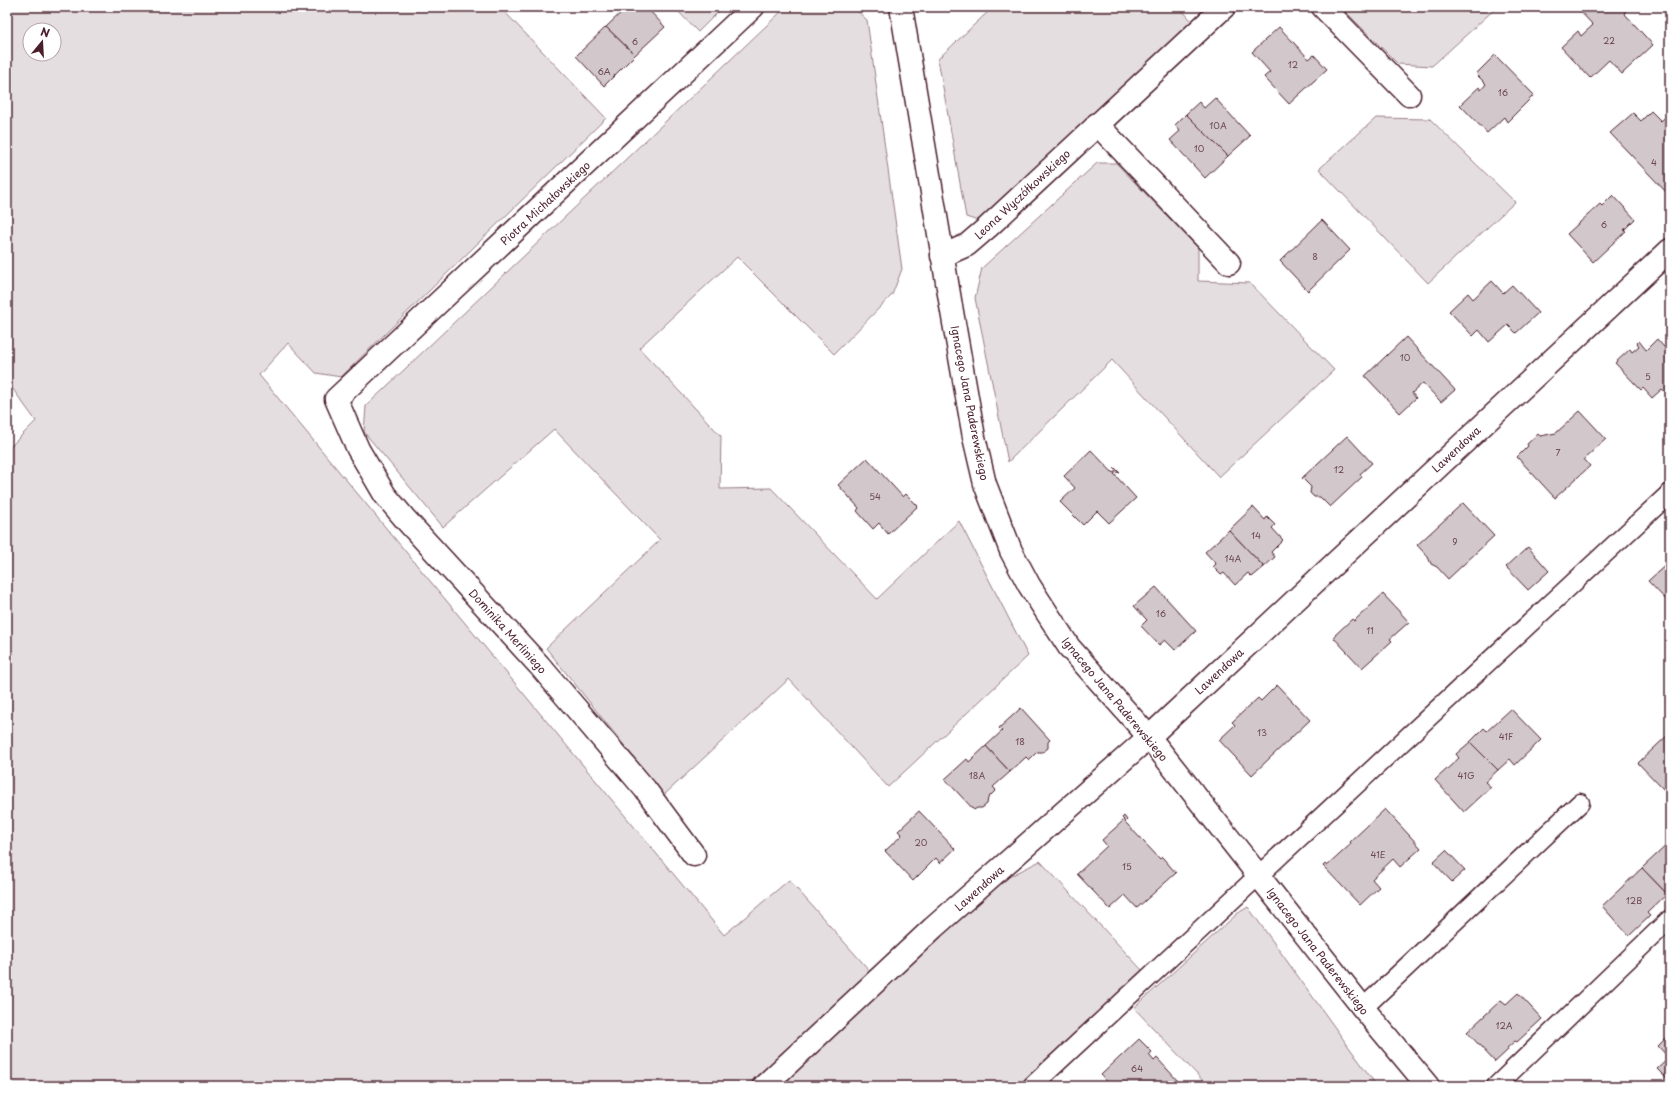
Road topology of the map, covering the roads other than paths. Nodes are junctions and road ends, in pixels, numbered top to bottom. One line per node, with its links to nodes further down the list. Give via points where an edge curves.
1 (754, 7): 10 (street, Piotra Michałowskiego)
2 (901, 7): 8 (street, Ignacego Jana Paderewskiego)
3 (1224, 7): 6 (street, Leona Wyczółkowskiego)
4 (1323, 7): 5 (street)
5 (1409, 95)
6 (1097, 124): 8 (street, Leona Wyczółkowskiego, via 967,245); 9 (street)
7 (1670, 250): 12 (street, Lawendowa)
8 (942, 256): 12 (street, Ignacego Jana Paderewskiego, via 974,437 985,484 1012,551 1029,585 1069,647)
9 (1229, 263)
10 (336, 399): 14 (street, Dominika Merliniego, via 358,449 386,495 544,671 645,789)
11 (1670, 493): 15 (lane)
12 (1149, 737): 15 (street, Ignacego Jana Paderewskiego); 18 (street, Lawendowa, via 933,928)
13 (1580, 803): 17 (lane)
14 (694, 855)
15 (1258, 876): 17 (street, Ignacego Jana Paderewskiego); 19 (lane)
16 (1670, 919): 21 (lane)
17 (1363, 1008): 20 (street, Ignacego Jana Paderewskiego)
18 (764, 1086)
19 (1032, 1086)
20 (1428, 1086)
21 (1496, 1086)

